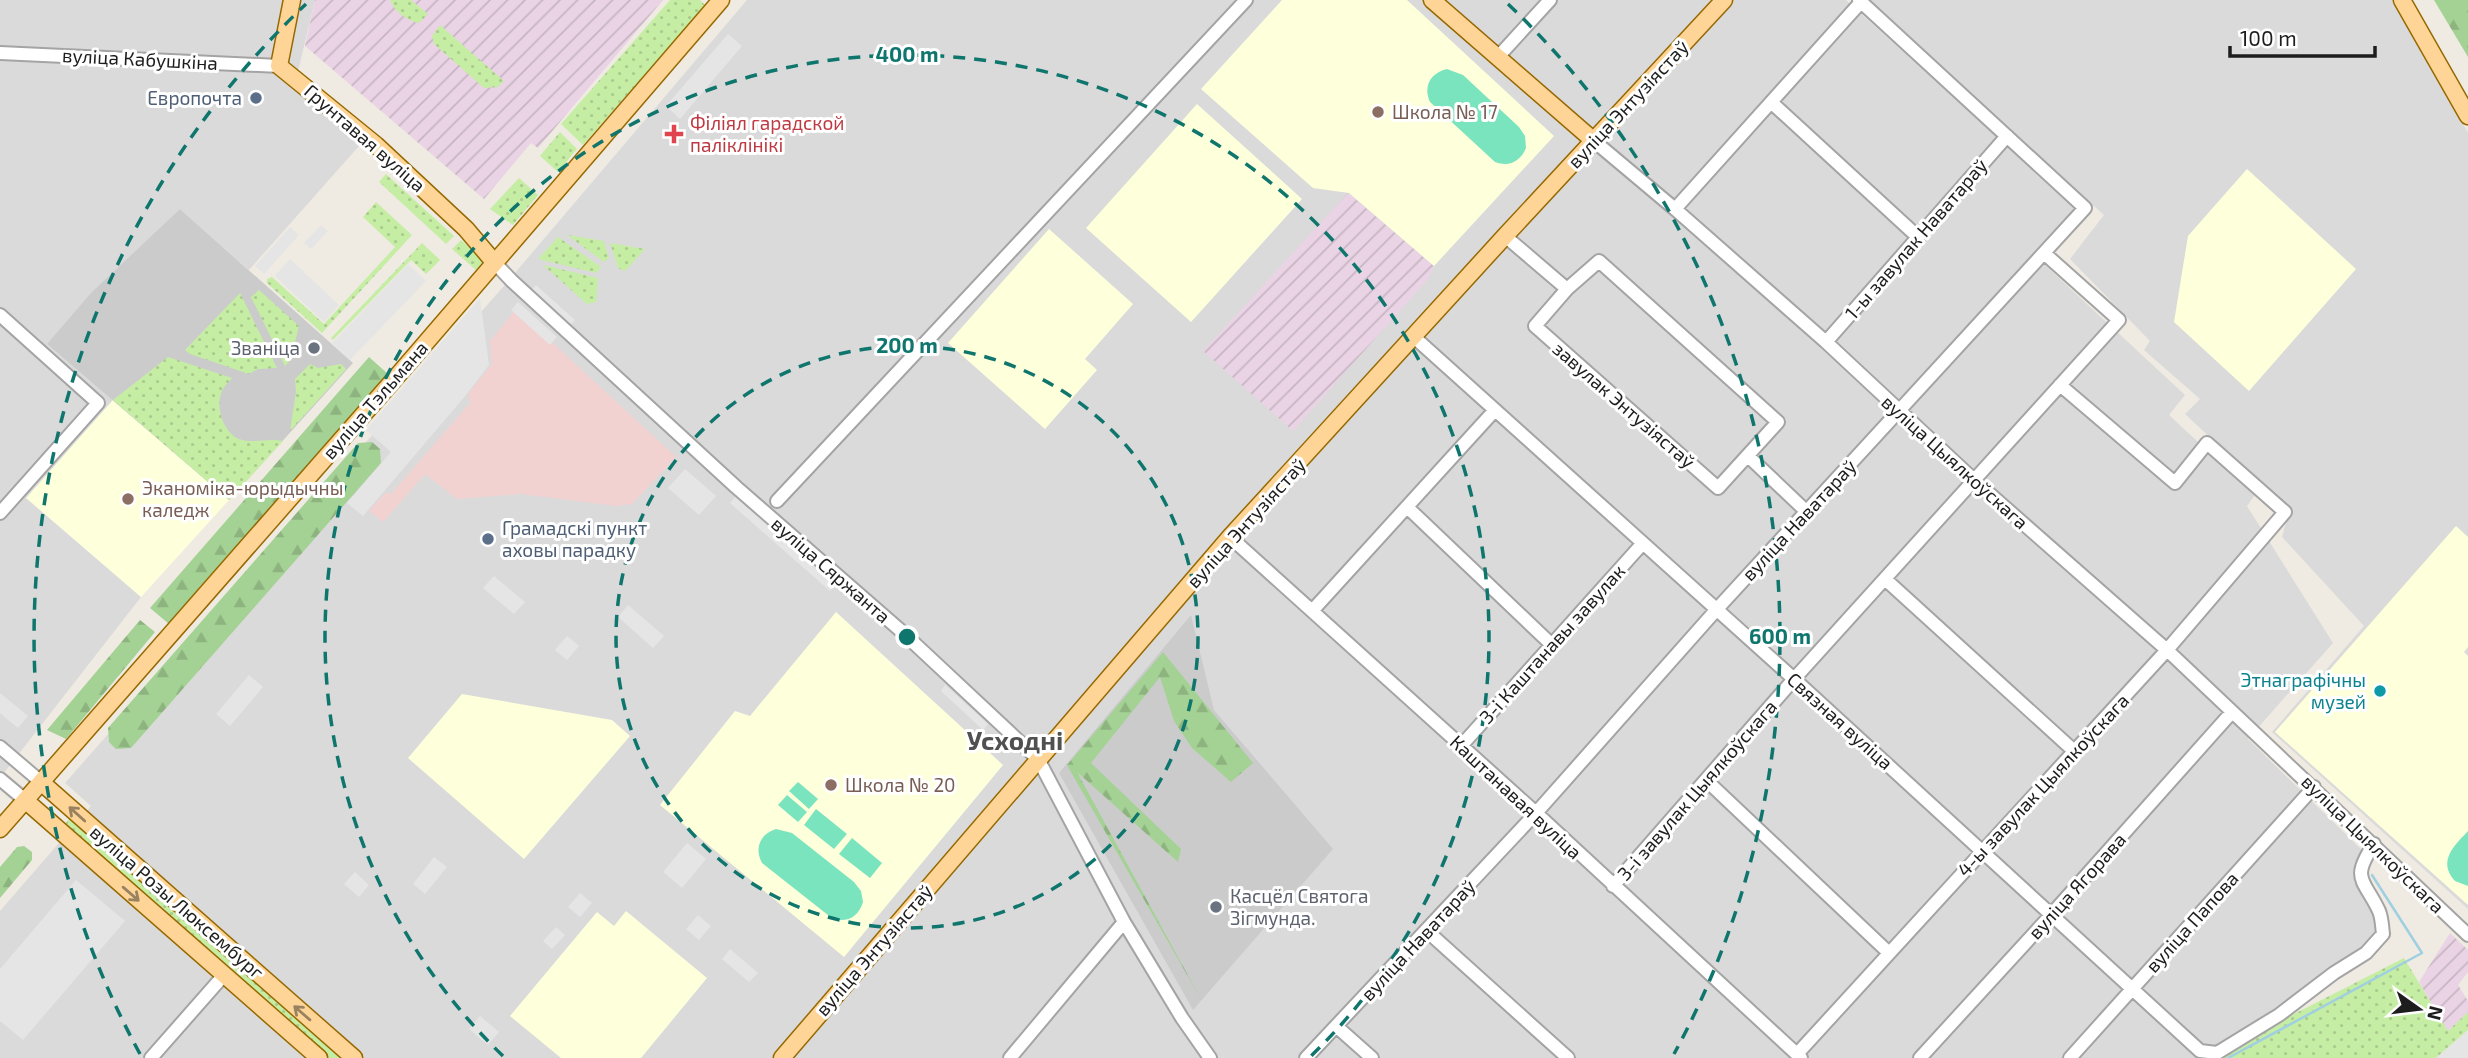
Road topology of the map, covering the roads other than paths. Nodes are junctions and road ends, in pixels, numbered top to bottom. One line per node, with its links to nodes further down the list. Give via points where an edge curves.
1 (292, 0): 11 (main road)
2 (721, 0): 20 (main road, вуліца Тэльмана)
3 (1246, 0): 30 (street)
4 (1550, 0): 10 (street)
5 (1724, 0): 15 (main road, вуліца Энтузіястаў)
6 (2403, 0): 13 (main road)
7 (1435, 1): 10 (main road, вуліца Цыялкоўскага)
8 (1860, 1): 12 (street); 14 (street, вуліца Наватараў)
9 (0, 53): 11 (street, вуліца Кабушкіна)
10 (1497, 58): 15 (main road, вуліца Цыялкоўскага)
11 (279, 66): 20 (main road, Грунтавая вуліца, via 376,145 466,229)
12 (1771, 102): 16 (street); 18 (street)
13 (2468, 116)
14 (2007, 136): 18 (street, 1-ы завулак Наватараў); 19 (street, вуліца Наватараў, via 2085,208)
15 (1594, 141): 16 (street, вуліца Цыялкоўскага); 17 (main road, вуліца Энтузіястаў)
16 (1675, 209): 24 (street, вуліца Цыялкоўскага)
17 (1505, 236): 21 (street); 23 (main road, вуліца Энтузіястаў)
18 (1918, 237): 24 (street, 1-ы завулак Наватараў)
19 (2044, 253): 25 (street, 3-і завулак Цыялкоўскага, via 2119,320); 27 (street, вуліца Наватараў)
20 (494, 262): 46 (street, вуліца Сяржанта); 49 (main road, вуліца Тэльмана)
21 (1567, 289): 28 (street, завулак Энтузіястаў, via 1599,261 1778,422); 28 (street, завулак Энтузіястаў, via 1535,326 1718,488)
22 (0, 315): 33 (street, via 98,403)
23 (1414, 337): 26 (street, Связная вуліца); 34 (main road, вуліца Энтузіястаў)
24 (1826, 342): 27 (street, вуліца Цыялкоўскага)
25 (2060, 385): 29 (street, 3-і завулак Цыялкоўскага); 40 (street, 4-ы завулак Цыялкоўскага, via 2175,483 2207,443 2285,512)
26 (1495, 410): 31 (street); 35 (street, Связная вуліца)
27 (1899, 412): 29 (street, вуліца Цыялкоўскага); 32 (street, вуліца Наватараў)
28 (1748, 456): 32 (street)
29 (1975, 481): 36 (street, 3-і завулак Цыялкоўскага); 40 (street, вуліца Цыялкоўскага)
30 (777, 501)
31 (1407, 507): 38 (street); 39 (street)
32 (1808, 512): 37 (street, вуліца Наватараў)
33 (0, 513)
34 (1230, 537): 38 (street, Каштанавая вуліца); 46 (main road, вуліца Энтузіястаў)
35 (1643, 543): 37 (street, Связная вуліца); 39 (street, 3-і Каштанавы завулак)
36 (1885, 579): 41 (street, 3-і завулак Цыялкоўскага); 45 (street)
37 (1717, 609): 41 (street, Связная вуліца); 52 (street, вуліца Наватараў)
38 (1312, 611): 43 (street, Каштанавая вуліца)
39 (1552, 645): 43 (street, 3-і Каштанавы завулак)
40 (2167, 650): 42 (street, вуліца Цыялкоўскага); 45 (street, 4-ы завулак Цыялкоўскага)
41 (1794, 679): 48 (street, 3-і завулак Цыялкоўскага); 55 (street, Связная вуліца)
42 (2232, 712): 50 (street, вуліца Цыялкоўскага); 57 (street, вуліца Ягорава)
43 (1461, 746): 52 (street, Каштанавая вуліца)
44 (0, 747): 49 (street, вуліца Розы Люксембург)
45 (2073, 750): 55 (street, 4-ы завулак Цыялкоўскага)
46 (1038, 759): 58 (street, вуліца Сяржанта); 70 (main road, вуліца Энтузіястаў)
47 (0, 779): 51 (street, вуліца Розы Люксембург)
48 (1706, 780): 56 (street, 3-і завулак Цыялкоўскага); 61 (street)
49 (41, 782): 51 (main road, вуліца Тэльмана); 69 (main road, вуліца Розы Люксембург, one-way to 49)
50 (2314, 787): 54 (street, вуліца Цыялкоўскага); 63 (street, вуліца Папова)
51 (25, 800): 53 (main road, вуліца Тэльмана); 62 (main road, вуліца Розы Люксембург, one-way to 62)
52 (1536, 814): 56 (street, Каштанавая вуліца); 59 (street, вуліца Наватараў)
53 (0, 829)
54 (2374, 844): 60 (street, вуліца Цыялкоўскага); 63 (street, Связная вуліца, via 2363,861 2360,880 2381,914 2383,934 2366,953 2217,1053 2200,1051)
55 (1983, 851): 57 (street, Связная вуліца); 61 (street, 4-ы завулак Цыялкоўскага)
56 (1613, 886): 66 (street, Каштанавая вуліца)
57 (2051, 915): 63 (street, Связная вуліца); 76 (street, вуліца Ягорава)
58 (1124, 922): 65 (street); 72 (street, вуліца Сяржанта)
59 (1427, 931): 64 (street, вуліца Наватараў); 75 (street)
60 (2468, 935)
61 (1888, 952): 66 (street, 4-ы завулак Цыялкоўскага)
62 (224, 975): 67 (street); 68 (main road, вуліца Розы Люксембург)
63 (2131, 989): 77 (street, вуліца Папова)
64 (1336, 1026): 73 (street, вуліца Наватараў); 74 (street)
65 (1014, 1053): 71 (street)
66 (1799, 1056)
67 (151, 1058)
68 (319, 1058)
69 (354, 1058)
70 (782, 1058)
71 (1028, 1058)
72 (1210, 1058)
73 (1306, 1058)
74 (1372, 1058)
75 (1568, 1058)
76 (1920, 1058)
77 (2070, 1058)

